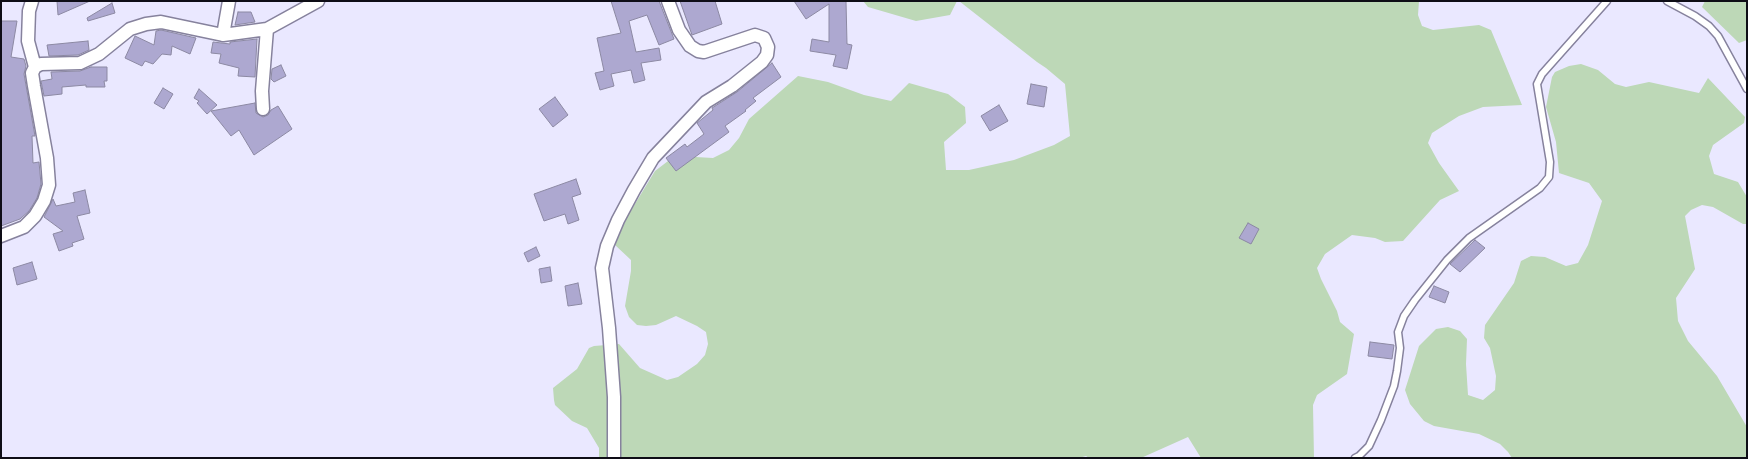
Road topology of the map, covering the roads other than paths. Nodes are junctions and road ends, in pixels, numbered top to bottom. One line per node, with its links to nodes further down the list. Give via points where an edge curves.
1 (32, 1): 9 (street, via 28,41)
2 (230, 1): 8 (street)
3 (318, 1): 7 (street)
4 (668, 1): 13 (street, via 679,30 690,46 698,51 704,52 755,35 764,38 767,56 732,86 706,102 653,158 618,220 608,246 602,268 614,397)
5 (1607, 1): 14 (lane, via 1542,74 1537,84 1550,162 1549,177 1540,188 1470,238 1447,260 1404,316 1398,332 1400,348 1394,386 1369,446)
6 (1667, 1): 10 (lane, via 1709,26 1718,36)
7 (267, 29): 8 (street); 11 (street)
8 (223, 35): 9 (street, via 160,22 146,24 130,29 99,54 80,63)
9 (35, 67): 12 (street, via 32,73 48,158 49,185 44,202 24,228)
10 (1747, 89)
11 (263, 109)
12 (1, 236)
13 (614, 458)
14 (1355, 458)

